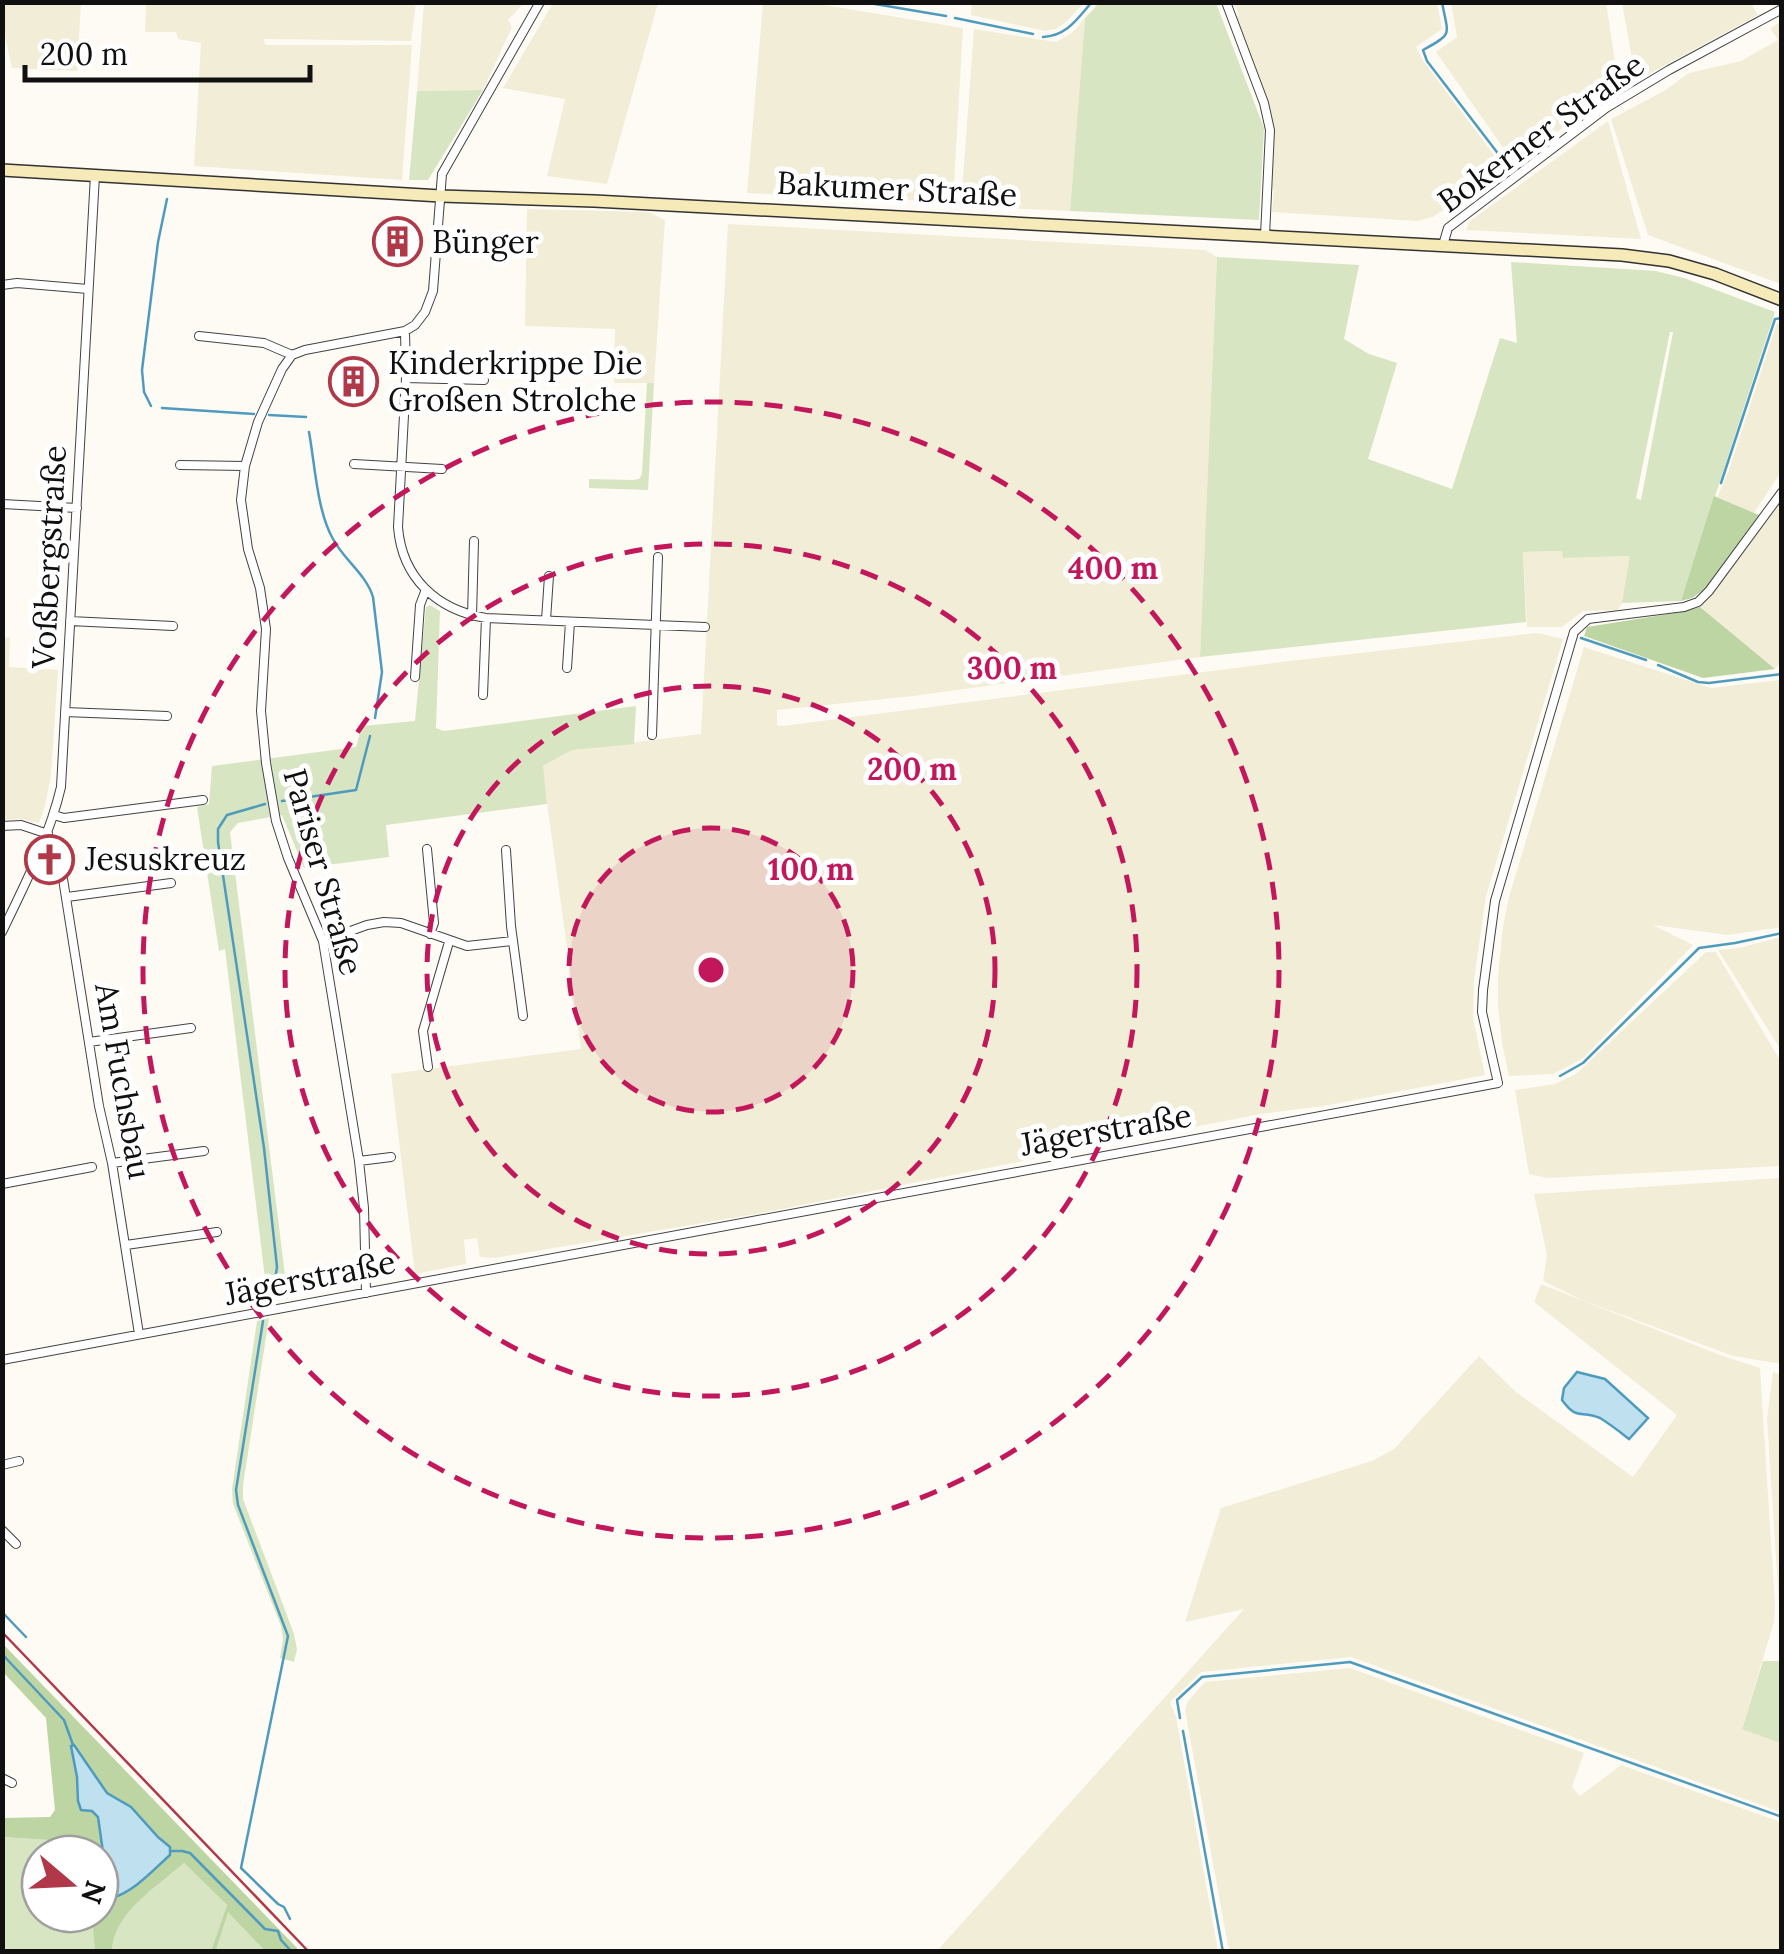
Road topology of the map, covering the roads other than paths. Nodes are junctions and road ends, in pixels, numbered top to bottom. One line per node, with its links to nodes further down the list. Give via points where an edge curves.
1 (540, 2): 6 (street, via 449,159)
2 (1226, 2): 7 (street, via 1270,130)
3 (1782, 9): 8 (street, Bokerner Straße, via 1606,108 1448,228)
4 (2, 170): 5 (main road, Bakumer Straße)
5 (95, 174): 6 (main road, Bakumer Straße); 10 (street, Voßbergstraße)
6 (440, 196): 7 (main road, Bakumer Straße); 12 (street, via 431,298 416,326)
7 (1265, 236): 8 (main road, Bakumer Straße)
8 (1443, 245): 11 (main road, Bakumer Straße, via 1669,260)
9 (2, 285): 10 (street)
10 (88, 289): 24 (street, Voßbergstraße)
11 (1782, 300)
12 (405, 331): 14 (street); 15 (street)
13 (198, 336): 14 (street, via 264,343)
14 (292, 356): 19 (street, Pariser Straße, via 258,422)
15 (406, 378): 16 (street); 20 (street)
16 (484, 380)
17 (180, 464): 19 (street)
18 (354, 464): 20 (street)
19 (245, 466): 54 (street, Pariser Straße, via 243,522 266,629 261,711 269,780 288,858)
20 (401, 467): 21 (street); 28 (street, via 399,543)
21 (442, 470)
22 (1782, 492): 68 (street, Jägerstraße, via 1698,602 1588,619 1574,632 1495,902 1482,1012 1498,1083)
23 (2, 504): 24 (street)
24 (77, 508): 32 (street, Voßbergstraße)
25 (474, 541): 29 (street)
26 (658, 557): 34 (street)
27 (549, 576): 31 (street)
28 (426, 592): 29 (street); 38 (street)
29 (472, 616): 30 (street)
30 (486, 618): 31 (street); 39 (street)
31 (546, 620): 33 (street)
32 (70, 622): 35 (street); 40 (street, Voßbergstraße)
33 (570, 622): 34 (street); 37 (street)
34 (654, 624): 36 (street); 42 (street)
35 (172, 626)
36 (705, 627)
37 (567, 668)
38 (415, 677)
39 (483, 695)
40 (66, 712): 41 (street); 44 (street, Voßbergstraße)
41 (168, 716)
42 (652, 735)
43 (203, 800): 44 (street)
44 (54, 815): 46 (street, Voßbergstraße)
45 (2, 826): 46 (street, via 22,825)
46 (46, 838): 50 (street, Am Fuchsbau, via 60,860); 51 (street, Voßbergstraße)
47 (427, 849): 52 (street)
48 (506, 850): 53 (street)
49 (171, 884): 50 (street)
50 (66, 897): 58 (street, Am Fuchsbau)
51 (2, 932)
52 (430, 934): 54 (street, via 384,922); 55 (street)
53 (513, 941): 55 (street); 56 (street)
54 (323, 942): 62 (street, Pariser Straße)
55 (449, 942): 59 (street, via 423,1032)
56 (523, 1016)
57 (192, 1028): 58 (street)
58 (90, 1042): 63 (street, Am Fuchsbau)
59 (428, 1066)
60 (204, 1151): 63 (street)
61 (391, 1157): 62 (street)
62 (359, 1162): 68 (street, Pariser Straße)
63 (112, 1163): 67 (street, Am Fuchsbau)
64 (92, 1167): 65 (street)
65 (2, 1184)
66 (217, 1232): 67 (street)
67 (126, 1245): 69 (street, Am Fuchsbau)
68 (366, 1292): 69 (street, Jägerstraße)
69 (140, 1334): 70 (street, Jägerstraße)
70 (2, 1360)
71 (19, 1462): 72 (street)
72 (2, 1464)
73 (2, 1530): 74 (street)
74 (16, 1544)

